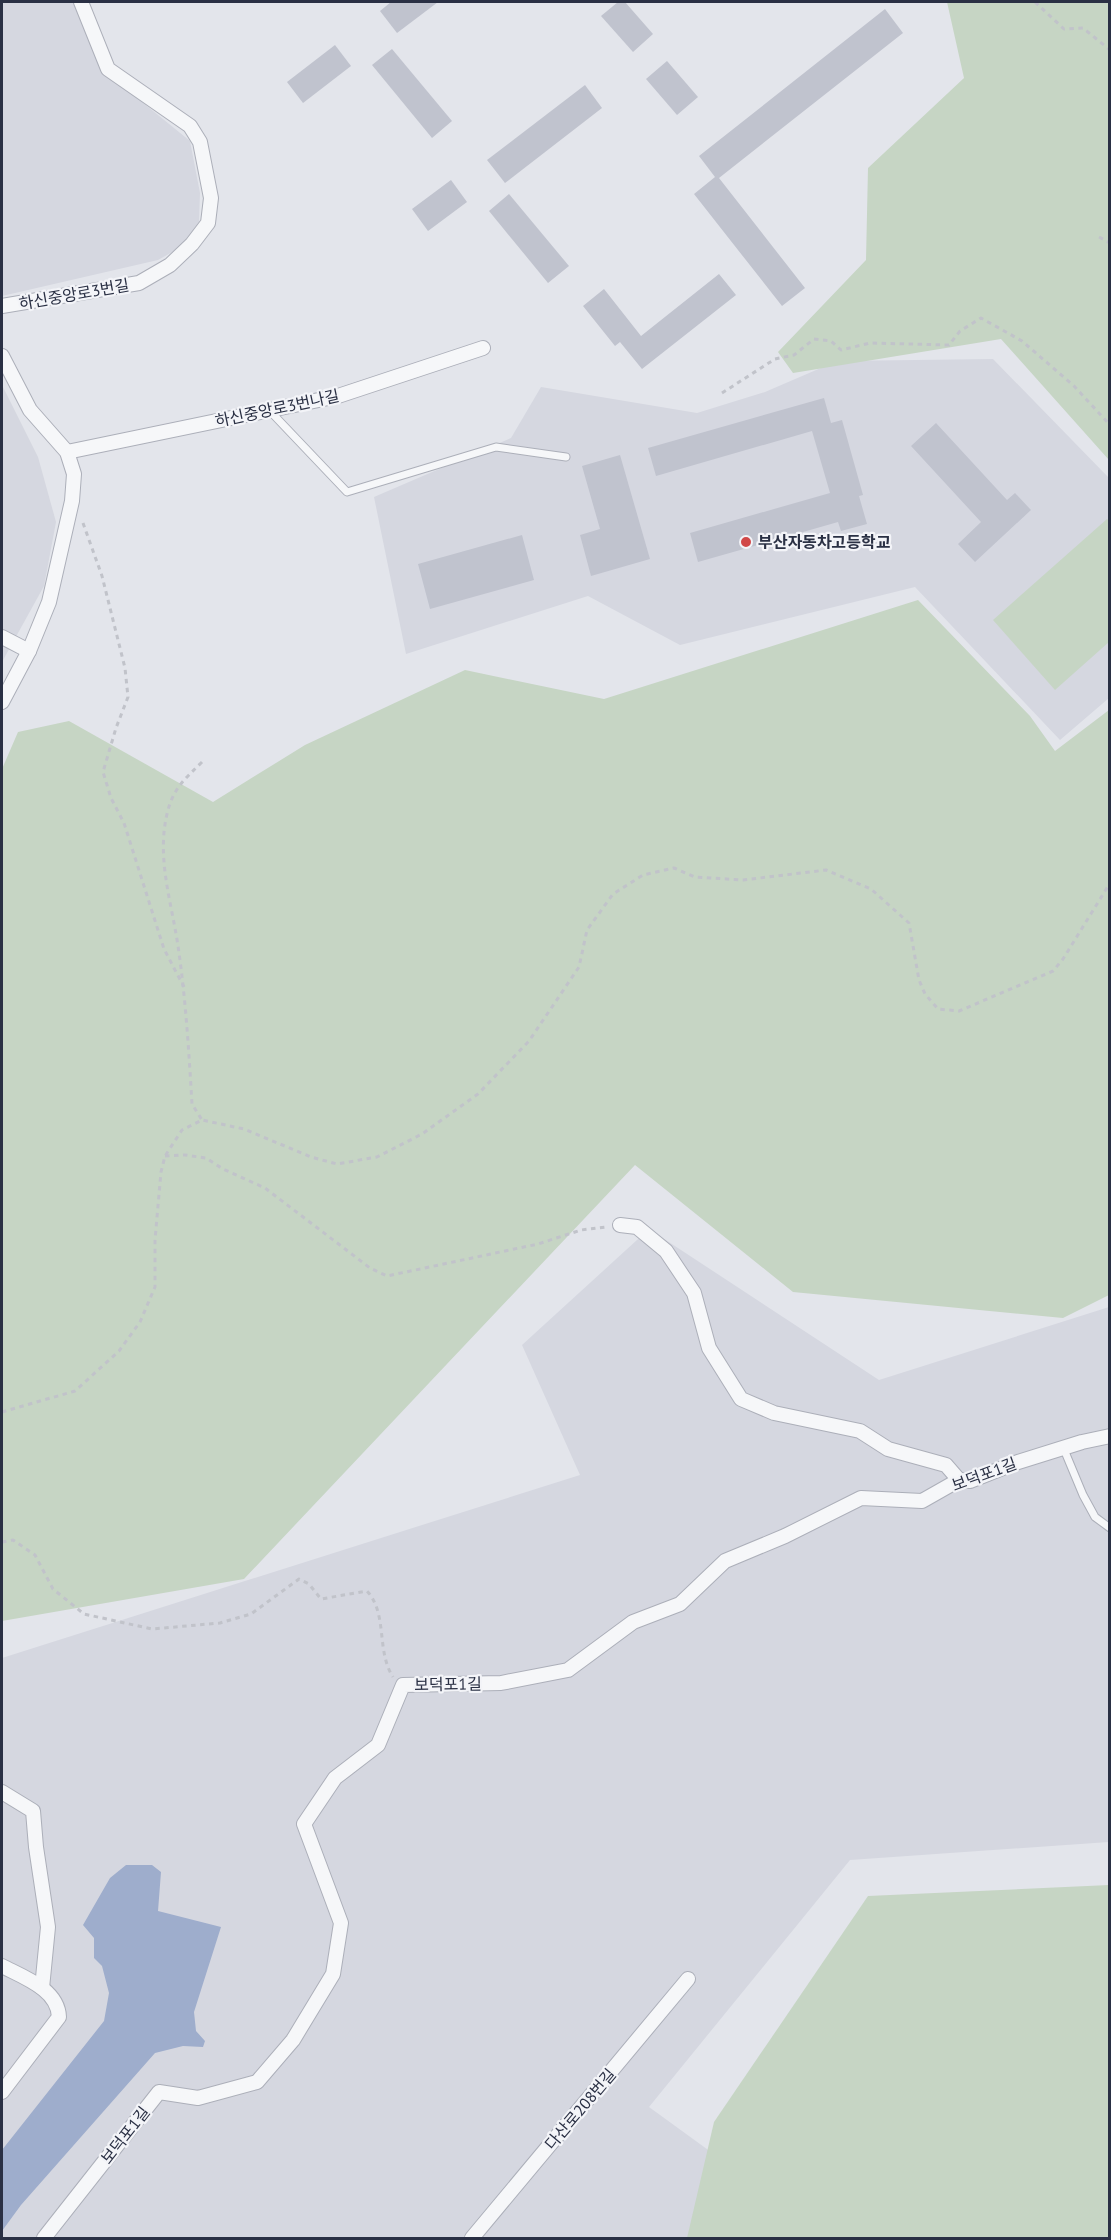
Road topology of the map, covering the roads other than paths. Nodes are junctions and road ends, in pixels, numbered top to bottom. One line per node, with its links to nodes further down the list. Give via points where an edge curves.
1 (81, 2): 2 (street, 하신중앙로3번길, via 108,69 190,126 200,142 211,198 208,223 170,265 139,283)
2 (2, 306)
3 (483, 348): 5 (street, 하신중앙로3번나길, via 338,396)
4 (2, 356): 6 (street, via 30,410)
5 (269, 410): 6 (street, 하신중앙로3번나길); 7 (lane, via 347,492 496,447)
6 (67, 452): 9 (street, via 74,474 72,503 50,602)
7 (566, 457)
8 (2, 637): 9 (street)
9 (29, 651): 10 (street)
10 (2, 702)
11 (620, 1225): 14 (street, via 637,1227 666,1251 694,1293 709,1348 741,1399 774,1413 860,1431 888,1449 946,1465)
12 (1110, 1436): 13 (street, 보덕포1길)
13 (1063, 1448): 14 (street, 보덕포1길, via 970,1480); 15 (lane, via 1095,1517)
14 (959, 1480): 21 (street, 보덕포1길, via 922,1501 861,1497 725,1561 680,1604 633,1622 568,1670 501,1683 403,1685 378,1745 335,1778 304,1824 341,1923 333,1974 293,2040 258,2082 198,2098 159,2092)
15 (1110, 1528)
16 (2, 1792): 19 (street, via 33,1811 48,1927)
17 (2, 1966): 19 (street)
18 (688, 1979): 22 (street, 다산로208번길)
19 (42, 1988): 20 (street, via 58,2007 59,2017)
20 (2, 2092)
21 (44, 2238)
22 (472, 2238)

